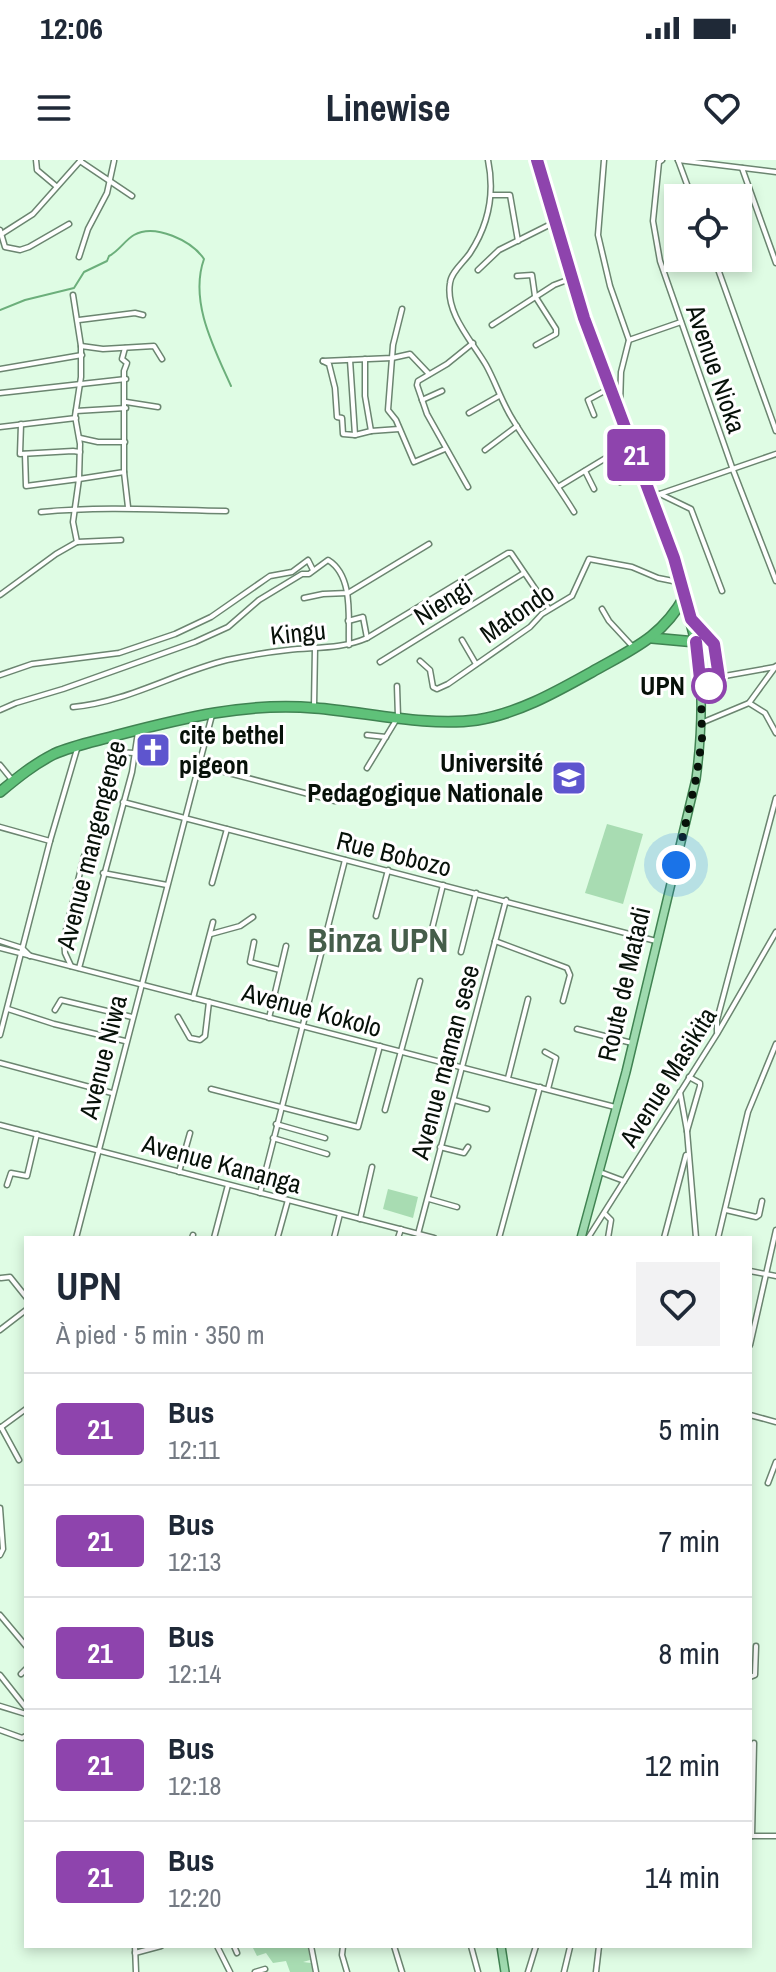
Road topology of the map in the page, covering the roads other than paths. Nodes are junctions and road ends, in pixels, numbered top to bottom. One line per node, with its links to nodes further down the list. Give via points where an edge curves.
1 (36, 160): 14 (street, via 37,170)
2 (488, 160): 15 (street)
3 (537, 160): 17 (highway)
4 (604, 160): 34 (street, via 598,235)
5 (678, 160): 9 (street); 13 (street)
6 (80, 161): 12 (street); 14 (street)
7 (114, 161): 12 (street)
8 (661, 161): 32 (street, Avenue Nioka, via 654,235)
9 (723, 162): 10 (street)
10 (742, 168): 11 (street); 22 (street)
11 (776, 172)
12 (111, 182): 16 (street); 21 (street)
13 (687, 184)
14 (56, 186): 19 (street, via 33,214)
15 (491, 195): 20 (street, via 510,195); 35 (street, via 488,218 449,284 451,306)
16 (132, 196)
17 (555, 222): 20 (street); 26 (highway)
18 (69, 224): 19 (street, via 20,250 5,247)
19 (0, 233)
20 (518, 241): 23 (street)
21 (79, 257)
22 (776, 263)
23 (478, 270)
24 (719, 272): 66 (street)
25 (517, 276): 28 (street, via 532,275)
26 (572, 278): 28 (street); 48 (highway)
27 (73, 295): 31 (street)
28 (535, 296): 33 (street); 36 (street, via 557,331)
29 (402, 309): 40 (street)
30 (143, 315): 31 (street)
31 (79, 320): 37 (street)
32 (681, 322): 34 (street); 77 (street, Avenue Nioka)
33 (492, 325)
34 (629, 340): 57 (street)
35 (473, 343): 45 (street); 51 (street)
36 (536, 345)
37 (81, 346): 38 (street); 39 (street)
38 (125, 348): 41 (street, via 154,346); 46 (street)
39 (82, 355): 44 (street); 47 (street)
40 (392, 358): 42 (street); 45 (street, via 414,355); 64 (street, via 388,410)
41 (162, 359)
42 (365, 359): 43 (street); 65 (street)
43 (350, 360): 67 (street); 67 (street, via 323,361 329,364 343,434)
44 (0, 369)
45 (429, 374): 52 (street, via 417,383)
46 (126, 379): 47 (street); 53 (street)
47 (79, 385): 50 (street); 56 (street)
48 (610, 388): 57 (highway); 59 (street, via 589,399)
49 (442, 391): 52 (street)
50 (0, 393)
51 (499, 396): 58 (street); 62 (street)
52 (422, 400): 71 (street)
53 (126, 402): 54 (street); 55 (street)
54 (158, 407)
55 (126, 408): 56 (street); 69 (street)
56 (76, 411): 60 (street)
57 (619, 411): 70 (highway)
58 (469, 413)
59 (594, 415)
60 (76, 418): 61 (street); 68 (street)
61 (21, 424): 63 (street); 74 (street, via 19,452)
62 (517, 426): 72 (street); 83 (street)
63 (0, 427)
64 (399, 429): 65 (street); 71 (street, via 414,462)
65 (371, 431): 67 (street)
66 (776, 431)
67 (355, 435)
68 (80, 438): 69 (street); 73 (street)
69 (125, 442): 79 (street)
70 (631, 443): 76 (highway); 78 (street)
71 (445, 449): 82 (street)
72 (485, 450)
73 (80, 452): 74 (street); 80 (street)
74 (25, 454): 80 (street, via 26,486)
75 (776, 454): 77 (street)
76 (641, 468): 81 (street); 85 (highway)
77 (733, 470): 85 (street); 96 (street, Avenue Nioka)
78 (585, 471): 83 (street); 84 (street)
79 (124, 472): 80 (street); 86 (street)
80 (79, 479): 89 (street)
81 (620, 482)
82 (468, 487)
83 (558, 487): 90 (street)
84 (594, 489)
85 (656, 495): 97 (highway); 98 (street, via 691,509)
86 (128, 507): 87 (street); 89 (street)
87 (226, 511)
88 (41, 512): 89 (street)
89 (76, 512): 92 (street)
90 (574, 512)
91 (121, 540): 92 (street)
92 (77, 542): 100 (street)
93 (429, 544): 99 (street)
94 (314, 571): 99 (street, via 332,561); 118 (street, via 308,560 292,572 270,576 211,617 119,653 32,664); 125 (street, via 284,584 228,627 195,642)
95 (524, 573): 103 (street); 107 (street, Kingu, via 509,552); 115 (street, Niengi)
96 (776, 581)
97 (682, 584): 101 (highway); 103 (street, Matondo, via 589,559 572,596)
98 (722, 591)
99 (348, 593): 102 (street); 106 (street)
100 (0, 595)
101 (685, 596): 105 (highway); 108 (highway)
102 (304, 598)
103 (549, 609): 116 (street, Matondo)
104 (602, 609): 113 (street)
105 (691, 619): 110 (highway); 119 (street, via 714,644)
106 (348, 621): 107 (street, via 363,617); 111 (street)
107 (367, 638): 111 (street, Kingu)
108 (652, 638): 110 (highway); 113 (highway)
109 (462, 640): 116 (street)
110 (696, 642): 121 (main road, Route de Matadi)
111 (349, 646): 112 (street, Kingu)
112 (315, 648): 123 (street, Kingu, via 228,660 137,693); 124 (street)
113 (634, 649): 127 (highway, via 511,711 462,721)
114 (420, 661): 116 (street, Matondo, via 428,666 437,689)
115 (380, 662)
116 (476, 664)
117 (776, 666): 119 (street); 122 (street)
118 (0, 675)
119 (719, 677): 121 (street, via 717,684)
120 (397, 686): 127 (street)
121 (701, 688): 128 (main road, Route de Matadi)
122 (749, 703): 128 (street); 130 (street, via 765,713)
123 (73, 707)
124 (314, 708): 126 (highway, via 267,706); 127 (highway)
125 (0, 710)
126 (212, 713): 129 (highway); 137 (street, Avenue Niwa)
127 (398, 717): 132 (street)
128 (701, 724): 165 (main road, Route de Matadi, via 696,779)
129 (138, 730): 133 (highway); 134 (street, Avenue mangengenge)
130 (776, 733)
131 (367, 735): 132 (street)
132 (386, 737): 138 (street)
133 (77, 746): 139 (highway); 147 (street)
134 (134, 753): 135 (street, via 116,752); 143 (street, Avenue mangengenge)
135 (111, 758)
136 (0, 765): 139 (street)
137 (198, 765): 142 (street); 144 (street, Avenue Niwa)
138 (367, 768)
139 (13, 781): 140 (highway)
140 (0, 792)
141 (776, 798): 187 (street)
142 (335, 801)
143 (123, 802): 144 (street, Rue Bobozo); 151 (street, Avenue mangengenge)
144 (185, 817): 146 (street, Rue Bobozo); 153 (street, Avenue Niwa)
145 (0, 827): 147 (street)
146 (227, 829): 149 (street, Rue Bobozo); 152 (street)
147 (50, 841): 169 (street)
148 (84, 856): 171 (street, via 64,938)
149 (345, 860): 150 (street, Rue Bobozo); 185 (street)
150 (388, 870): 154 (street, Rue Bobozo); 157 (street)
151 (103, 873): 153 (street); 172 (street, Avenue mangengenge)
152 (212, 883)
153 (167, 885): 175 (street, Avenue Niwa)
154 (443, 885): 155 (street, Rue Bobozo); 160 (street)
155 (476, 893): 156 (street, Rue Bobozo); 170 (street)
156 (506, 900): 164 (street, Avenue maman sese); 165 (street, Rue Bobozo)
157 (376, 916)
158 (253, 917): 162 (street)
159 (213, 922): 162 (street)
160 (432, 929)
161 (776, 932): 187 (street, Avenue Masikita)
162 (211, 935): 176 (street)
163 (0, 941): 169 (street)
164 (495, 941): 178 (street, via 567,968); 196 (street, Avenue maman sese)
165 (656, 941): 190 (main road, Route de Matadi)
166 (254, 942): 173 (street, via 250,962)
167 (286, 946): 173 (street)
168 (0, 948): 169 (street, Avenue Kokolo)
169 (21, 951): 171 (street, Avenue Kokolo); 180 (street)
170 (461, 952)
171 (71, 966): 172 (street, Avenue Kokolo)
172 (79, 968): 175 (street, Avenue Kokolo)
173 (280, 970): 184 (street)
174 (420, 981): 193 (street)
175 (140, 985): 176 (street, Avenue Kokolo); 182 (street, Avenue Niwa)
176 (193, 998): 179 (street, Avenue Kokolo)
177 (528, 999): 198 (street)
178 (563, 1001)
179 (209, 1002): 183 (street, via 200,1040 190,1038); 184 (street, Avenue Kokolo)
180 (7, 1008): 188 (street); 189 (street)
181 (55, 1010): 182 (street, via 61,1000)
182 (132, 1017): 189 (street, Avenue Niwa)
183 (178, 1017)
184 (269, 1018): 185 (street, Avenue Kokolo)
185 (301, 1027): 192 (street, Avenue Kokolo); 205 (street)
186 (577, 1029): 190 (street)
187 (717, 1034): 197 (street, Avenue Masikita)
188 (0, 1035)
189 (125, 1041): 203 (street, Avenue Niwa)
190 (632, 1043): 206 (main road, Route de Matadi)
191 (776, 1044): 232 (street, via 754,1093)
192 (380, 1046): 193 (street, Avenue Kokolo); 205 (street, via 360,1127)
193 (401, 1052): 196 (street, Avenue Kokolo); 208 (street)
194 (545, 1052): 201 (street, via 556,1058)
195 (0, 1063): 203 (street)
196 (462, 1067): 198 (street, Avenue Kokolo); 204 (street, Avenue maman sese)
197 (689, 1077): 202 (street, Avenue Masikita); 211 (street, via 700,1086)
198 (508, 1078): 199 (street, Avenue Kokolo)
199 (540, 1087): 201 (street, Avenue Kokolo); 245 (street)
200 (211, 1089): 205 (street)
201 (548, 1089): 206 (street, Avenue Kokolo)
202 (680, 1090): 211 (street); 224 (street, Avenue Masikita)
203 (112, 1093): 218 (street, Avenue Niwa)
204 (453, 1100): 207 (street); 216 (street, Avenue maman sese)
205 (280, 1107): 209 (street)
206 (615, 1107): 222 (main road, Route de Matadi)
207 (487, 1109)
208 (385, 1110)
209 (276, 1124): 214 (street); 215 (street)
210 (0, 1125): 213 (street, Avenue Kananga)
211 (687, 1131): 219 (street)
212 (190, 1133): 223 (street)
213 (37, 1134): 218 (street, Avenue Kananga); 225 (street, via 27,1176 11,1173)
214 (273, 1138): 220 (street); 227 (street)
215 (325, 1138)
216 (440, 1147): 217 (street, via 464,1153); 228 (street, Avenue maman sese)
217 (468, 1147)
218 (98, 1150): 223 (street, Avenue Kananga); 240 (street, Avenue Niwa)
219 (687, 1152): 249 (street); 250 (street)
220 (327, 1154)
221 (372, 1167): 235 (street)
222 (598, 1171): 224 (street); 246 (main road, Route de Matadi)
223 (179, 1172): 226 (street, Avenue Kananga)
224 (624, 1181): 234 (street, Avenue Masikita)
225 (7, 1185)
226 (228, 1185): 227 (street, Avenue Kananga); 241 (street)
227 (260, 1193): 229 (street, Avenue Kananga)
228 (429, 1199): 231 (street); 238 (street, Avenue maman sese)
229 (288, 1200): 233 (street, Avenue Kananga); 242 (street)
230 (762, 1201): 232 (street, via 756,1217)
231 (457, 1207)
232 (725, 1209): 251 (street)
233 (340, 1214): 235 (street, Avenue Kananga); 239 (street)
234 (605, 1214): 247 (street, Avenue Masikita); 248 (street, via 611,1220)
235 (360, 1219): 236 (street, Avenue Kananga)
236 (401, 1229): 238 (street, Avenue Kananga); 243 (street)
237 (776, 1230): 253 (street)
238 (418, 1234): 244 (street, Avenue Kananga)
239 (335, 1235)
240 (76, 1236)
241 (215, 1236)
242 (278, 1236)
243 (399, 1236)
244 (426, 1236)
245 (500, 1236)
246 (582, 1236)
247 (589, 1236)
248 (608, 1236)
249 (665, 1236)
250 (696, 1236)
251 (718, 1236)
252 (752, 1271): 253 (street)
253 (765, 1274): 254 (street); 258 (street)
254 (776, 1276)
255 (1, 1278): 256 (street, via 10,1277)
256 (24, 1294)
257 (24, 1312): 259 (street)
258 (752, 1328)
259 (0, 1330)
260 (24, 1410): 263 (street)
261 (752, 1416): 262 (street)
262 (776, 1422)
263 (0, 1428): 264 (street)
264 (19, 1460)
265 (776, 1462): 266 (street)
266 (768, 1483)
267 (0, 1508): 268 (street)
268 (0, 1555)
269 (0, 1615): 270 (street)
270 (24, 1644)
271 (756, 1646): 275 (street)
272 (24, 1671): 273 (street)
273 (21, 1674)
274 (0, 1675): 277 (street)
275 (752, 1676)
276 (0, 1706): 278 (street)
277 (24, 1708)
278 (24, 1711)
279 (0, 1730): 280 (street)
280 (24, 1736)
281 (754, 1743): 282 (street)
282 (752, 1794)
283 (752, 1836): 284 (street)
284 (776, 1836)
285 (135, 1948): 297 (street)
286 (154, 1948): 297 (street)
287 (218, 1948): 303 (street)
288 (235, 1948): 298 (street)
289 (311, 1948): 305 (street)
290 (343, 1948): 306 (street)
291 (394, 1948): 300 (street)
292 (472, 1948): 307 (street)
293 (501, 1948): 301 (main road)
294 (535, 1948): 308 (street)
295 (570, 1948): 309 (street)
296 (599, 1948): 310 (street)
297 (135, 1953): 302 (street)
298 (237, 1953)
299 (265, 1969): 304 (street)
300 (400, 1971)
301 (507, 1971)
302 (136, 1972)
303 (230, 1972)
304 (255, 1972)
305 (316, 1972)
306 (347, 1972)
307 (478, 1972)
308 (528, 1972)
309 (564, 1972)
310 (596, 1972)

